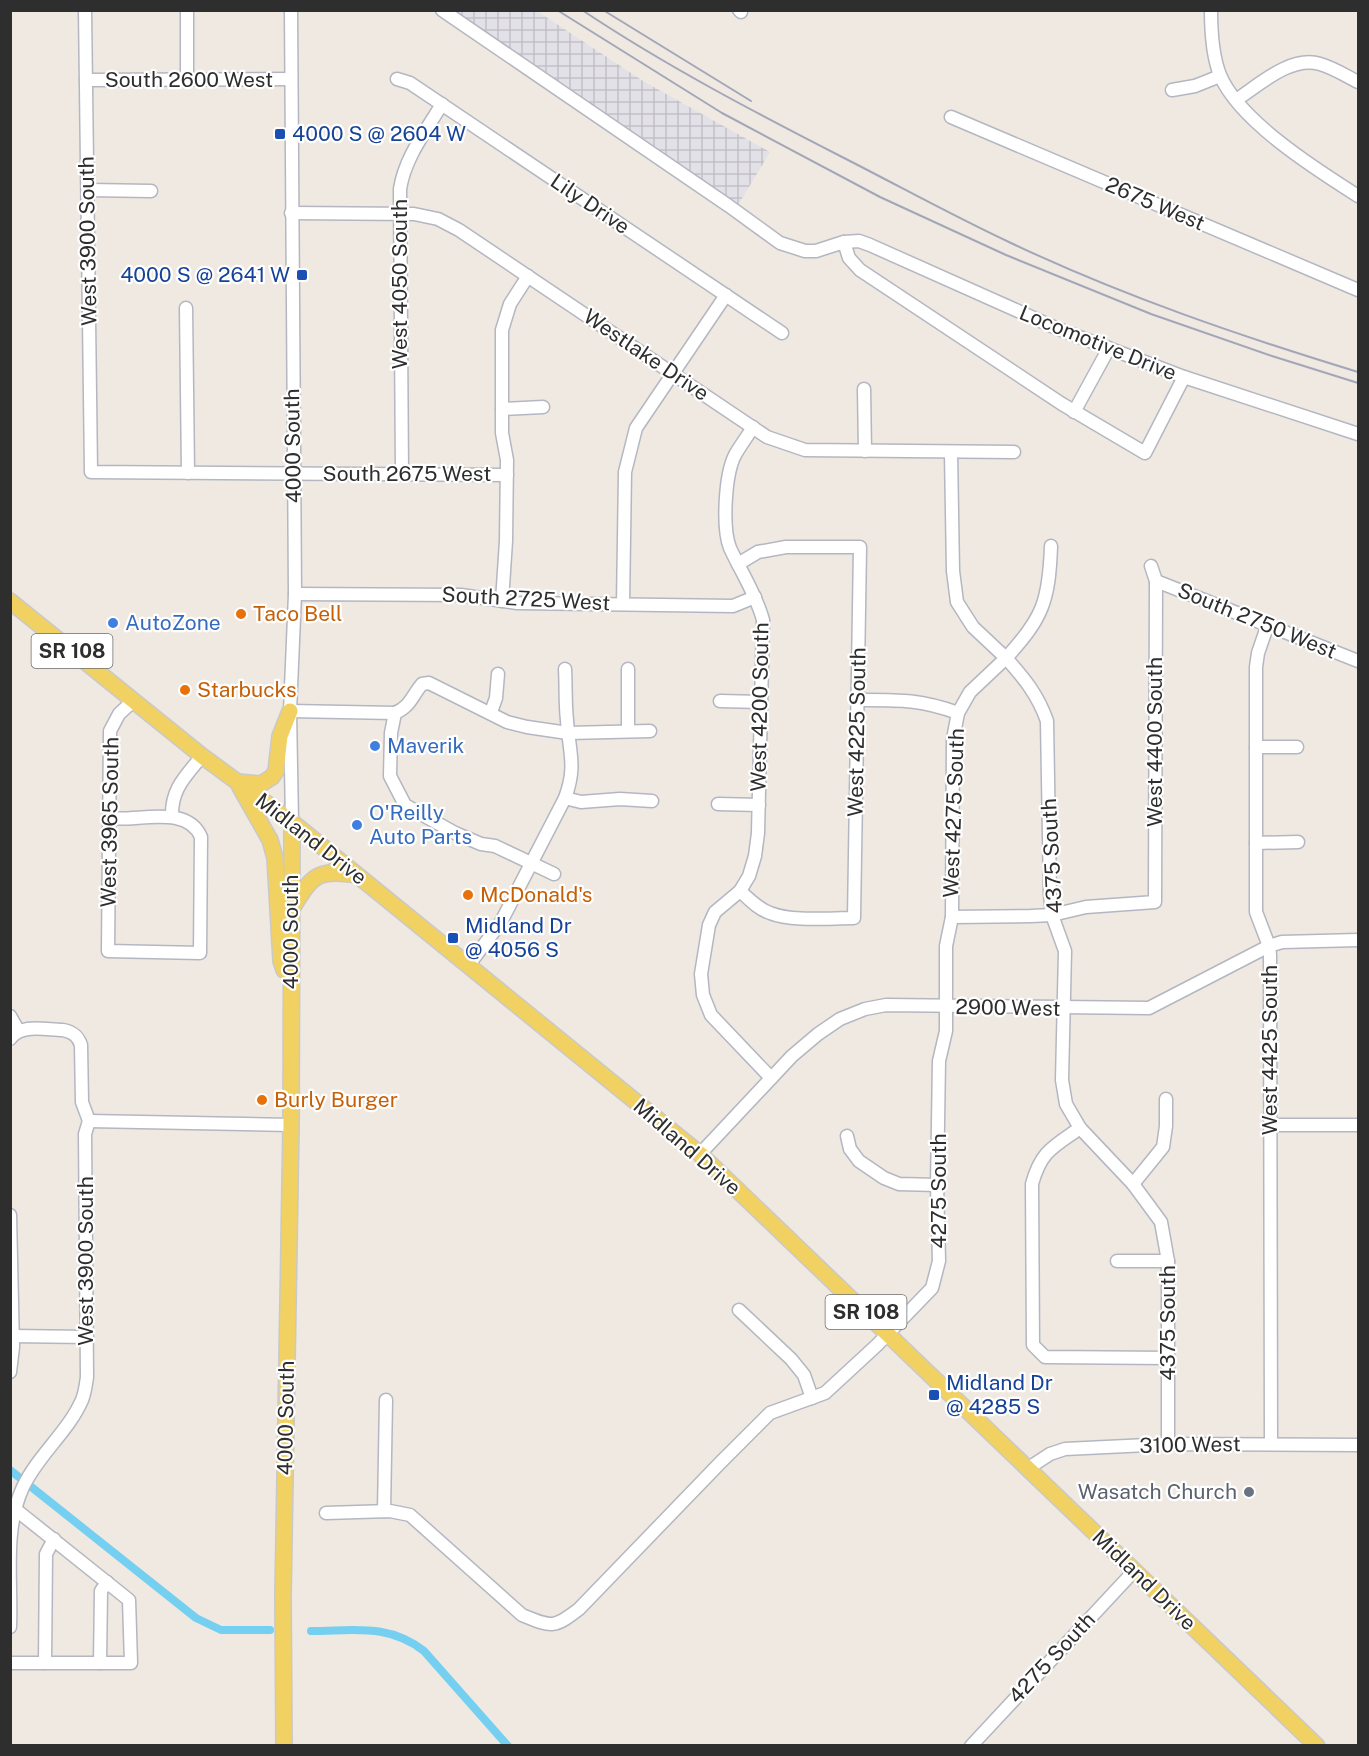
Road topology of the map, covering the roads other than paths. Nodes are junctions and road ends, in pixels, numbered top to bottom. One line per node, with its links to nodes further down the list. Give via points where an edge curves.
1 (85, 10): 9 (street, West 3900 South)
2 (187, 10): 10 (street)
3 (291, 10): 7 (street, 4000 South)
4 (442, 10): 21 (street, via 780,243 816,251)
5 (1211, 10): 6 (street)
6 (1220, 76): 12 (street); 13 (street)
7 (291, 79): 10 (street, South 2600 West); 19 (street, 4000 South)
8 (397, 79): 14 (street, Lily Drive)
9 (86, 80): 10 (street, South 2600 West); 16 (street, West 3900 South)
10 (187, 80)
11 (1359, 82): 13 (street, via 1317,63 1300,63 1281,70)
12 (1172, 90)
13 (1236, 100): 18 (street, via 1251,119)
14 (441, 104): 20 (street, West 4050 South, via 402,172); 24 (street, Lily Drive)
15 (951, 117): 23 (street, 2675 West)
16 (88, 190): 17 (street); 39 (street, West 3900 South)
17 (151, 190)
18 (1359, 196)
19 (291, 213): 20 (street, Westlake Drive); 41 (street, 4000 South)
20 (399, 213): 22 (street, Westlake Drive, via 438,219); 42 (street, West 4050 South)
21 (844, 242): 27 (street, Locomotive Drive, via 870,245); 33 (street, via 849,258 860,270)
22 (528, 276): 28 (street, Westlake Drive); 32 (street, via 510,304 502,330)
23 (1359, 290)
24 (726, 295): 26 (street, Lily Drive); 28 (street)
25 (186, 308): 40 (street)
26 (782, 333)
27 (1109, 348): 29 (street, Locomotive Drive); 33 (street)
28 (673, 374): 34 (street, Westlake Drive); 52 (street, via 636,428 625,472)
29 (1184, 377): 33 (street, via 1145,453); 35 (street, Locomotive Drive)
30 (864, 389): 36 (street)
31 (543, 407): 32 (street)
32 (502, 409): 43 (street)
33 (1074, 412)
34 (753, 428): 36 (street, Westlake Drive, via 805,450); 45 (street, West 4200 South, via 735,456 729,475 726,521 729,545)
35 (1359, 434)
36 (865, 451): 38 (street, Westlake Drive)
37 (1014, 452): 38 (street, Westlake Drive)
38 (951, 453): 54 (street, via 957,602 973,627)
39 (91, 472): 40 (street, South 2675 West)
40 (189, 473): 41 (street, South 2675 West)
41 (293, 474): 42 (street, South 2675 West); 48 (street, 4000 South)
42 (402, 474): 43 (street, South 2675 West)
43 (507, 475): 51 (street)
44 (1051, 546): 54 (street, via 1050,578 1043,608 1028,634)
45 (738, 564): 49 (street, West 4200 South); 59 (street, West 4225 South, via 758,552 786,547 860,547)
46 (1151, 567): 47 (street, West 4400 South)
47 (1156, 581): 53 (street, South 2750 West); 88 (street, West 4400 South, via 1155,902 1086,906)
48 (295, 594): 51 (street, South 2725 West, via 461,595); 63 (street, 4000 South)
49 (755, 597): 52 (street, South 2725 West, via 733,606); 62 (street, West 4200 South, via 763,620)
50 (10, 601): 60 (main road, Midland Drive / SR 108)
51 (502, 601): 52 (street, South 2725 West)
52 (623, 604)
53 (1268, 624): 55 (street, South 2750 West); 70 (street, West 4425 South, via 1256,667)
54 (1006, 658): 65 (street, West 4275 South, via 970,692); 88 (street, 4375 South, via 1040,701 1047,721)
55 (1359, 662)
56 (565, 669): 69 (street)
57 (628, 669): 67 (street)
58 (498, 674): 64 (street)
59 (858, 700): 65 (street, via 910,700); 86 (street, West 4225 South, via 854,918 770,914)
60 (133, 701): 72 (main road, Midland Drive / SR 108); 79 (street, West 3965 South, via 119,714 110,731)
61 (720, 701): 62 (street)
62 (761, 702): 77 (street, West 4200 South)
63 (290, 711): 66 (street); 73 (main road, via 280,736 272,777 261,784); 80 (street, 4000 South)
64 (491, 712): 66 (street, via 429,683 422,684 408,706); 69 (street, via 507,722)
65 (958, 713): 89 (street, West 4275 South, via 953,739)
66 (395, 714): 83 (street, via 390,776 405,805 455,833)
67 (628, 730): 68 (street); 69 (street)
68 (650, 730)
69 (568, 734): 74 (street, via 573,771)
70 (1256, 747): 71 (street); 82 (street, West 4425 South)
71 (1297, 747)
72 (202, 756): 73 (main road, Midland Drive / SR 108); 78 (street, via 173,795)
73 (237, 782): 80 (main road, Midland Drive / SR 108); 93 (main road, via 270,840 275,858 281,961)
74 (565, 798): 75 (street, via 581,802); 83 (street)
75 (652, 801)
76 (718, 804): 77 (street)
77 (759, 805): 86 (street, West 4200 South, via 755,856)
78 (172, 817): 79 (street); 79 (street, West 3965 South, via 189,821 201,837 200,953 108,951)
79 (109, 818)
80 (291, 822): 85 (main road, Midland Drive / SR 108); 87 (main road, 4000 South)
81 (1298, 842): 82 (street)
82 (1256, 843): 91 (street, West 4425 South, via 1256,912)
83 (532, 863): 84 (street); 92 (street, via 501,922)
84 (554, 874)
85 (356, 875): 87 (main road, via 318,874); 92 (main road, Midland Drive / SR 108)
86 (740, 891): 99 (street, West 4200 South, via 712,908 701,974 703,995 711,1015)
87 (291, 910): 93 (main road, 4000 South)
88 (1052, 915): 89 (street); 95 (street, 4375 South, via 1065,951)
89 (952, 917): 94 (street, West 4275 South, via 946,946)
90 (1359, 940): 91 (street, 2900 West, via 1282,942)
91 (1269, 946): 95 (street, 2900 West, via 1149,1008); 103 (street, West 4425 South)
92 (468, 966): 107 (main road, Midland Drive / SR 108)
93 (291, 987): 102 (main road, 4000 South)
94 (946, 1007): 95 (street, 2900 West); 97 (street, West 4275 South); 99 (street, 2900 West, via 885,1005 840,1019)
95 (1064, 1008): 105 (street, 4375 South, via 1062,1080 1066,1104)
96 (10, 1016): 98 (street)
97 (946, 1031): 109 (street, 4275 South, via 939,1061)
98 (14, 1035): 101 (street, West 3900 South, via 63,1030 78,1037 82,1102)
99 (771, 1078): 107 (street, 2900 West)
100 (1166, 1099): 108 (street, via 1163,1147)
101 (89, 1121): 102 (street); 116 (street, West 3900 South, via 85,1134)
102 (291, 1125): 135 (main road, 4000 South)
103 (1270, 1125): 104 (street); 122 (street, West 4425 South)
104 (1359, 1125)
105 (1080, 1128): 108 (street, 4375 South); 117 (street, via 1052,1147 1038,1164 1032,1184 1033,1345 1045,1358)
106 (847, 1136): 109 (street, via 859,1161 884,1178 900,1184)
107 (700, 1154): 114 (main road, Midland Drive / SR 108)
108 (1133, 1184): 112 (street, 4375 South, via 1161,1222)
109 (937, 1185): 114 (street, 4275 South, via 939,1261 932,1288)
110 (10, 1215): 115 (street)
111 (1117, 1261): 112 (street)
112 (1168, 1261): 117 (street, 4375 South)
113 (739, 1310): 119 (street, via 791,1359 804,1375)
114 (888, 1333): 119 (street, 4275 South, via 856,1367 825,1393); 124 (main road, Midland Drive / SR 108)
115 (12, 1336): 116 (street); 118 (street)
116 (87, 1337): 125 (street, West 3900 South, via 83,1398)
117 (1168, 1358): 121 (street, 4375 South)
118 (10, 1372)
119 (812, 1398): 126 (street, 4275 South, via 770,1413 560,1624 543,1624 522,1615 410,1515)
120 (386, 1400): 126 (street)
121 (1168, 1444): 122 (street, 3100 West); 124 (street, 3100 West, via 1065,1449)
122 (1271, 1444): 123 (street, 3100 West)
123 (1359, 1445)
124 (1027, 1469): 129 (main road, Midland Drive / SR 108)
125 (14, 1505): 128 (street); 131 (street, West 3900 South)
126 (384, 1511): 127 (street)
127 (326, 1513)
128 (54, 1539): 130 (street); 133 (street, via 46,1554)
129 (1134, 1570): 136 (street, 4275 South); 137 (main road, Midland Drive / SR 108)
130 (107, 1582): 134 (street, via 101,1591); 134 (street, via 129,1600 131,1664)
131 (10, 1627)
132 (10, 1663): 133 (street)
133 (45, 1663): 134 (street)
134 (100, 1663)
135 (284, 1746)
136 (971, 1746)
137 (1317, 1746)

